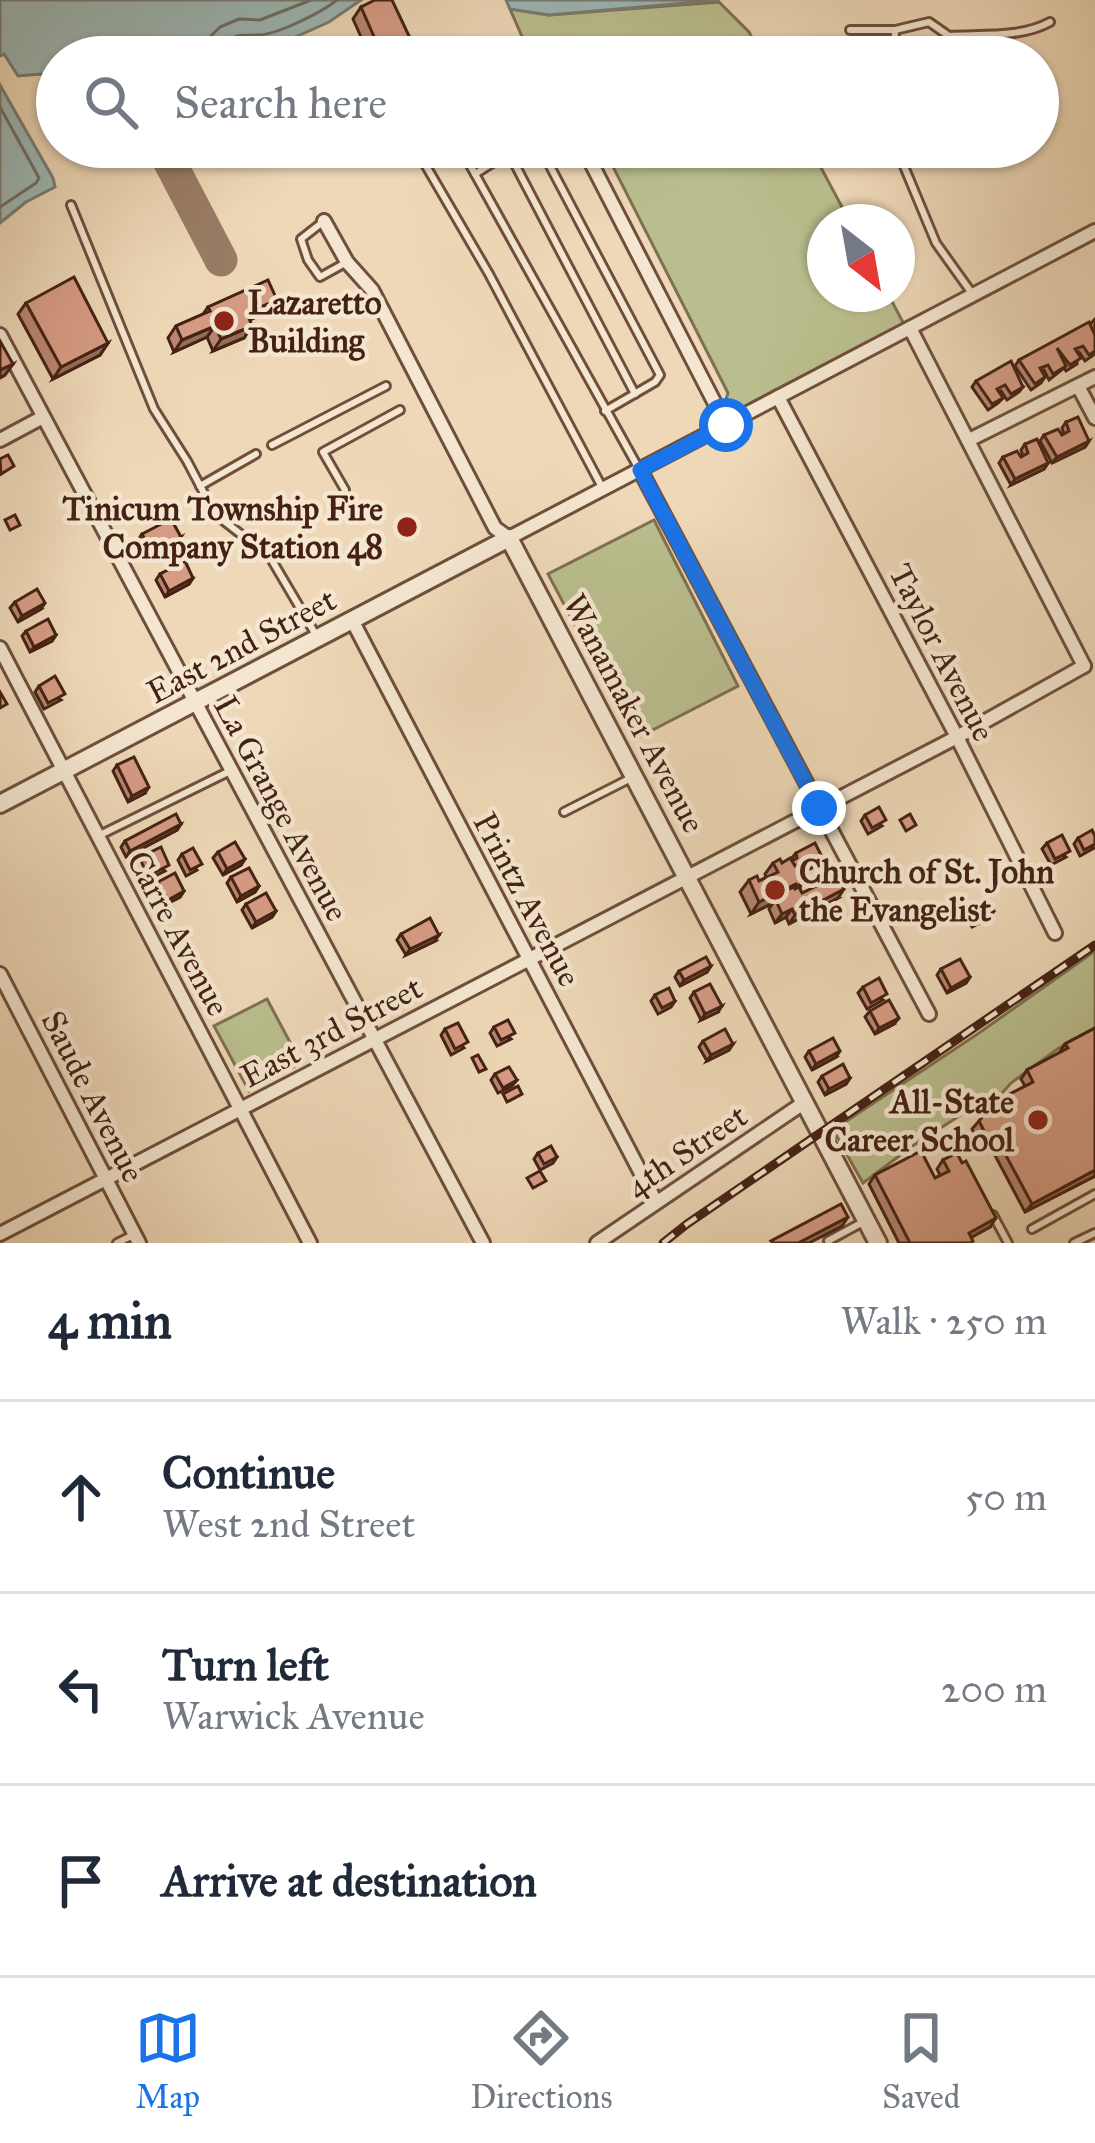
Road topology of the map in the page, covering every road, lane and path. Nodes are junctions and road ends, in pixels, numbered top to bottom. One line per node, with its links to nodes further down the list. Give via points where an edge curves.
1 (1050, 22): 5 (lane)
2 (850, 30): 3 (lane)
3 (895, 30): 4 (lane); 5 (lane, via 929,22)
4 (895, 36)
5 (949, 36)
6 (427, 168): 37 (lane)
7 (472, 168): 13 (lane)
8 (485, 168): 13 (lane)
9 (517, 168): 24 (lane)
10 (551, 168): 24 (lane, via 660,375)
11 (595, 168): 30 (street)
12 (905, 168): 18 (lane, via 936,242)
13 (476, 174): 27 (lane)
14 (71, 205): 36 (lane, via 154,409)
15 (324, 221): 17 (street, Wanamaker Avenue); 17 (lane, via 301,239 308,260 320,277)
16 (1095, 231): 18 (street)
17 (347, 262): 39 (street, Wanamaker Avenue, via 372,290 495,528)
18 (973, 295): 19 (street)
19 (910, 328): 25 (street); 32 (street)
20 (0, 335): 28 (street, La Grange Avenue)
21 (1095, 377): 23 (street)
22 (386, 386): 33 (lane)
23 (1078, 386): 29 (street); 32 (street)
24 (635, 394): 27 (lane)
25 (778, 397): 30 (street); 45 (street, Taylor Avenue)
26 (400, 410): 38 (lane, via 323,452)
27 (605, 411): 35 (lane)
28 (44, 417): 31 (street); 44 (street, La Grange Avenue)
29 (1095, 418)
30 (726, 425): 35 (street)
31 (0, 440)
32 (969, 440): 43 (street)
33 (272, 446)
34 (256, 454): 36 (lane)
35 (640, 470): 37 (street); 50 (street)
36 (200, 486): 41 (lane, via 215,514 270,557)
37 (603, 489): 39 (street)
38 (345, 490)
39 (509, 538): 40 (street, East 2nd Street); 48 (street, Wanamaker Avenue)
40 (352, 620): 41 (street, East 2nd Street); 55 (street, Printz Avenue)
41 (317, 638): 44 (street, East 2nd Street)
42 (0, 648): 47 (street, Carre Avenue)
43 (1090, 668): 45 (street, East 3rd Street)
44 (195, 702): 46 (street, La Grange Avenue); 47 (street, East 2nd Street)
45 (957, 737): 50 (street, East 3rd Street); 54 (street, Taylor Avenue)
46 (232, 770): 52 (lane); 58 (street, La Grange Avenue)
47 (64, 771): 49 (street, East 2nd Street); 52 (street, Carre Avenue)
48 (634, 776): 51 (lane); 53 (street, Wanamaker Avenue)
49 (0, 804)
50 (819, 808): 53 (street, East 3rd Street); 57 (street)
51 (564, 812)
52 (98, 836): 60 (street, Carre Avenue)
53 (686, 876): 55 (street, East 3rd Street); 59 (street, Wanamaker Avenue)
54 (1055, 933)
55 (529, 958): 58 (street, East 3rd Street); 63 (street, Printz Avenue)
56 (0, 974): 61 (street, Saude Avenue)
57 (929, 1014)
58 (375, 1039): 60 (street, East 3rd Street); 73 (street, La Grange Avenue)
59 (805, 1102): 63 (street, 4th Street); 65 (street, Wanamaker Avenue)
60 (240, 1109): 61 (street, East 3rd Street); 72 (street, Carre Avenue)
61 (106, 1179): 68 (street, East 3rd Street); 69 (street, Saude Avenue)
62 (1095, 1194): 66 (lane)
63 (656, 1202): 74 (street, 4th Street)
64 (987, 1204): 76 (lane)
65 (866, 1220): 70 (lane); 75 (street, Wanamaker Avenue)
66 (1032, 1229)
67 (1095, 1233): 77 (lane)
68 (0, 1234)
69 (137, 1238): 71 (lane)
70 (827, 1242)
71 (117, 1243)
72 (310, 1243)
73 (483, 1243)
74 (597, 1243)
75 (878, 1243)
76 (1008, 1243)
77 (1074, 1243)

